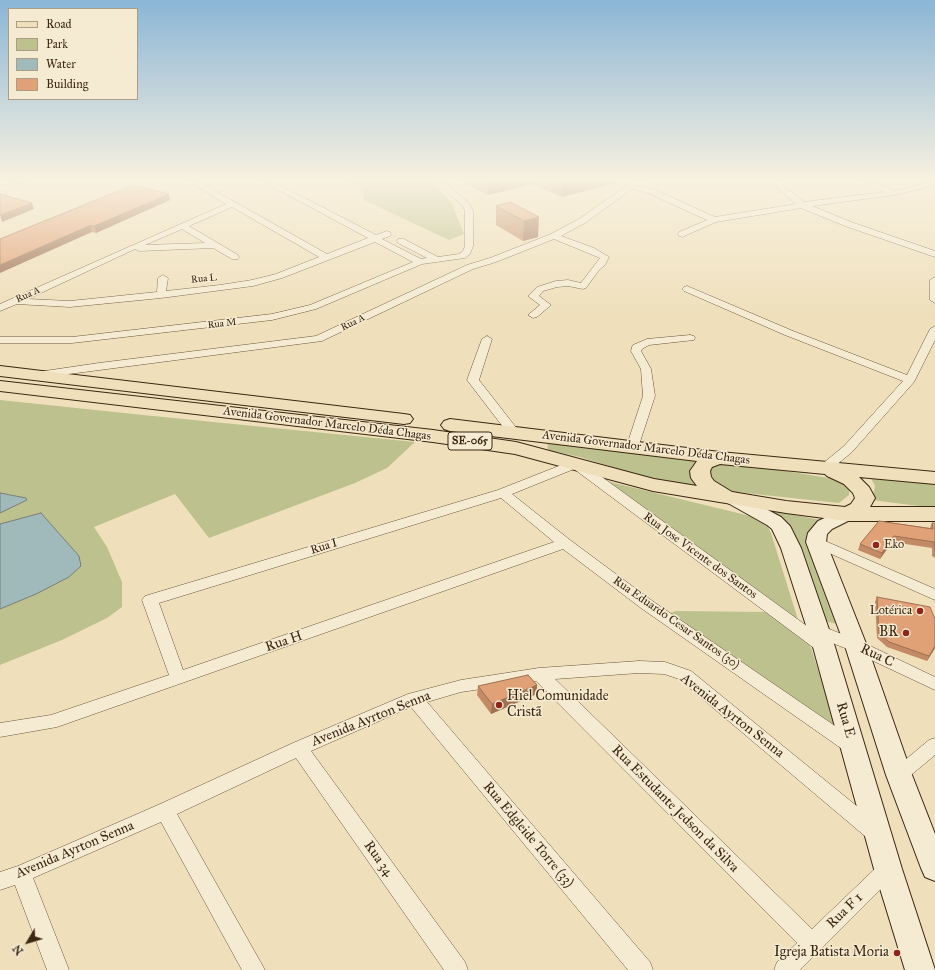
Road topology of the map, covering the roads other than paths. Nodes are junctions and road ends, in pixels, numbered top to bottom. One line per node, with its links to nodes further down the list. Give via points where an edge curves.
1 (269, 225): 18 (street)
2 (351, 225): 12 (street)
3 (470, 225): 16 (street, via 469,246)
4 (574, 225): 11 (street, Rua A)
5 (702, 225): 10 (street)
6 (852, 225): 15 (street)
7 (183, 226): 13 (street); 14 (street, Rua A)
8 (373, 227): 9 (street)
9 (386, 234): 12 (street, Rua L); 19 (street)
10 (682, 234)
11 (554, 236): 21 (street, Rua A); 29 (street, via 605,257 583,286 556,284 540,290 533,296 546,305)
12 (376, 238): 18 (street, Rua L); 20 (street)
13 (216, 245): 14 (street); 17 (street)
14 (131, 248): 27 (street, Rua A)
15 (935, 254)
16 (462, 256): 19 (street, Rua M); 21 (street)
17 (236, 257)
18 (325, 257): 25 (street, Rua L, via 260,281)
19 (435, 259): 20 (street, Rua M)
20 (420, 262): 33 (street, Rua M, via 313,307 272,317 74,340)
21 (470, 267): 35 (street, Rua A, via 318,339)
22 (163, 278): 25 (street)
23 (935, 280): 26 (street)
24 (687, 289): 36 (street, via 789,333)
25 (161, 295): 27 (street, Rua L, via 70,304)
26 (935, 300)
27 (16, 301): 28 (street, Rua A)
28 (0, 308)
29 (533, 315)
30 (935, 329): 36 (street)
31 (690, 338): 39 (street, via 647,342 637,347 636,351 646,369 649,396)
32 (487, 339): 38 (street, via 473,380)
33 (0, 340)
34 (0, 371): 35 (main road, Avenida Governador Marcelo Déda Chagas / SE-065)
35 (38, 376): 38 (main road, Avenida Governador Marcelo Déda Chagas / SE-065)
36 (910, 380): 42 (street, via 848,449)
37 (0, 386): 41 (main road, Avenida Governador Marcelo Déda Chagas / SE-065, via 433,436 525,449)
38 (514, 433): 39 (main road, Avenida Governador Marcelo Déda Chagas / SE-065)
39 (632, 448): 40 (main road, Avenida Governador Marcelo Déda Chagas / SE-065)
40 (720, 458): 42 (main road, Avenida Governador Marcelo Déda Chagas / SE-065); 45 (main road, via 705,463 700,471 701,478 707,485)
41 (575, 464): 44 (street, Rua I); 45 (main road, Avenida Governador Marcelo Déda Chagas / SE-065, via 653,485); 51 (street, Rua Jose Vicente dos Santos)
42 (825, 468): 43 (main road, Avenida Governador Marcelo Déda Chagas / SE-065); 46 (main road, via 851,480 862,491 865,498 863,503 858,509)
43 (932, 475)
44 (503, 493): 49 (street, Rua Eduardo Cesar Santos (30)); 54 (street, Rua I, via 150,600)
45 (729, 497): 46 (main road, Avenida Governador Marcelo Déda Chagas / SE-065); 51 (street, Rua E, via 767,516 780,526 791,548)
46 (847, 514): 47 (main road, Avenida Governador Marcelo Déda Chagas / SE-065); 48 (street, via 825,526 818,533)
47 (935, 514)
48 (816, 542): 50 (street); 52 (street)
49 (565, 543): 54 (street, Rua H); 59 (street, Rua Eduardo Cesar Santos (30), via 646,604)
50 (935, 595)
51 (821, 639): 52 (street, Rua C); 59 (street, Rua E)
52 (856, 646): 55 (street, Rua C); 61 (street)
53 (539, 674): 56 (street, Avenida Ayrton Senna, via 461,686); 63 (street, Avenida Ayrton Senna, via 639,667 665,668 685,675); 68 (street, Rua Estudante Jedson da Silva)
54 (178, 678): 57 (street, Rua H, via 51,722)
55 (935, 684)
56 (414, 699): 60 (street, Avenida Ayrton Senna); 72 (street, Rua Edgleide Torre (33))
57 (0, 730)
58 (935, 745): 61 (street)
59 (853, 747): 63 (street, Rua E)
60 (299, 748): 62 (street, Avenida Ayrton Senna); 71 (street, Rua 34)
61 (899, 775): 64 (street)
62 (165, 811): 66 (street, Avenida Ayrton Senna); 70 (street)
63 (878, 836): 65 (street, Rua E)
64 (935, 868)
65 (888, 870): 68 (street, Rua F 1); 74 (street, Rua E)
66 (21, 874): 67 (street, Avenida Ayrton Senna); 69 (street)
67 (0, 881)
68 (812, 944): 73 (street, Rua F 1)
69 (58, 970)
70 (254, 970)
71 (457, 970)
72 (642, 970)
73 (785, 970)
74 (920, 970)

